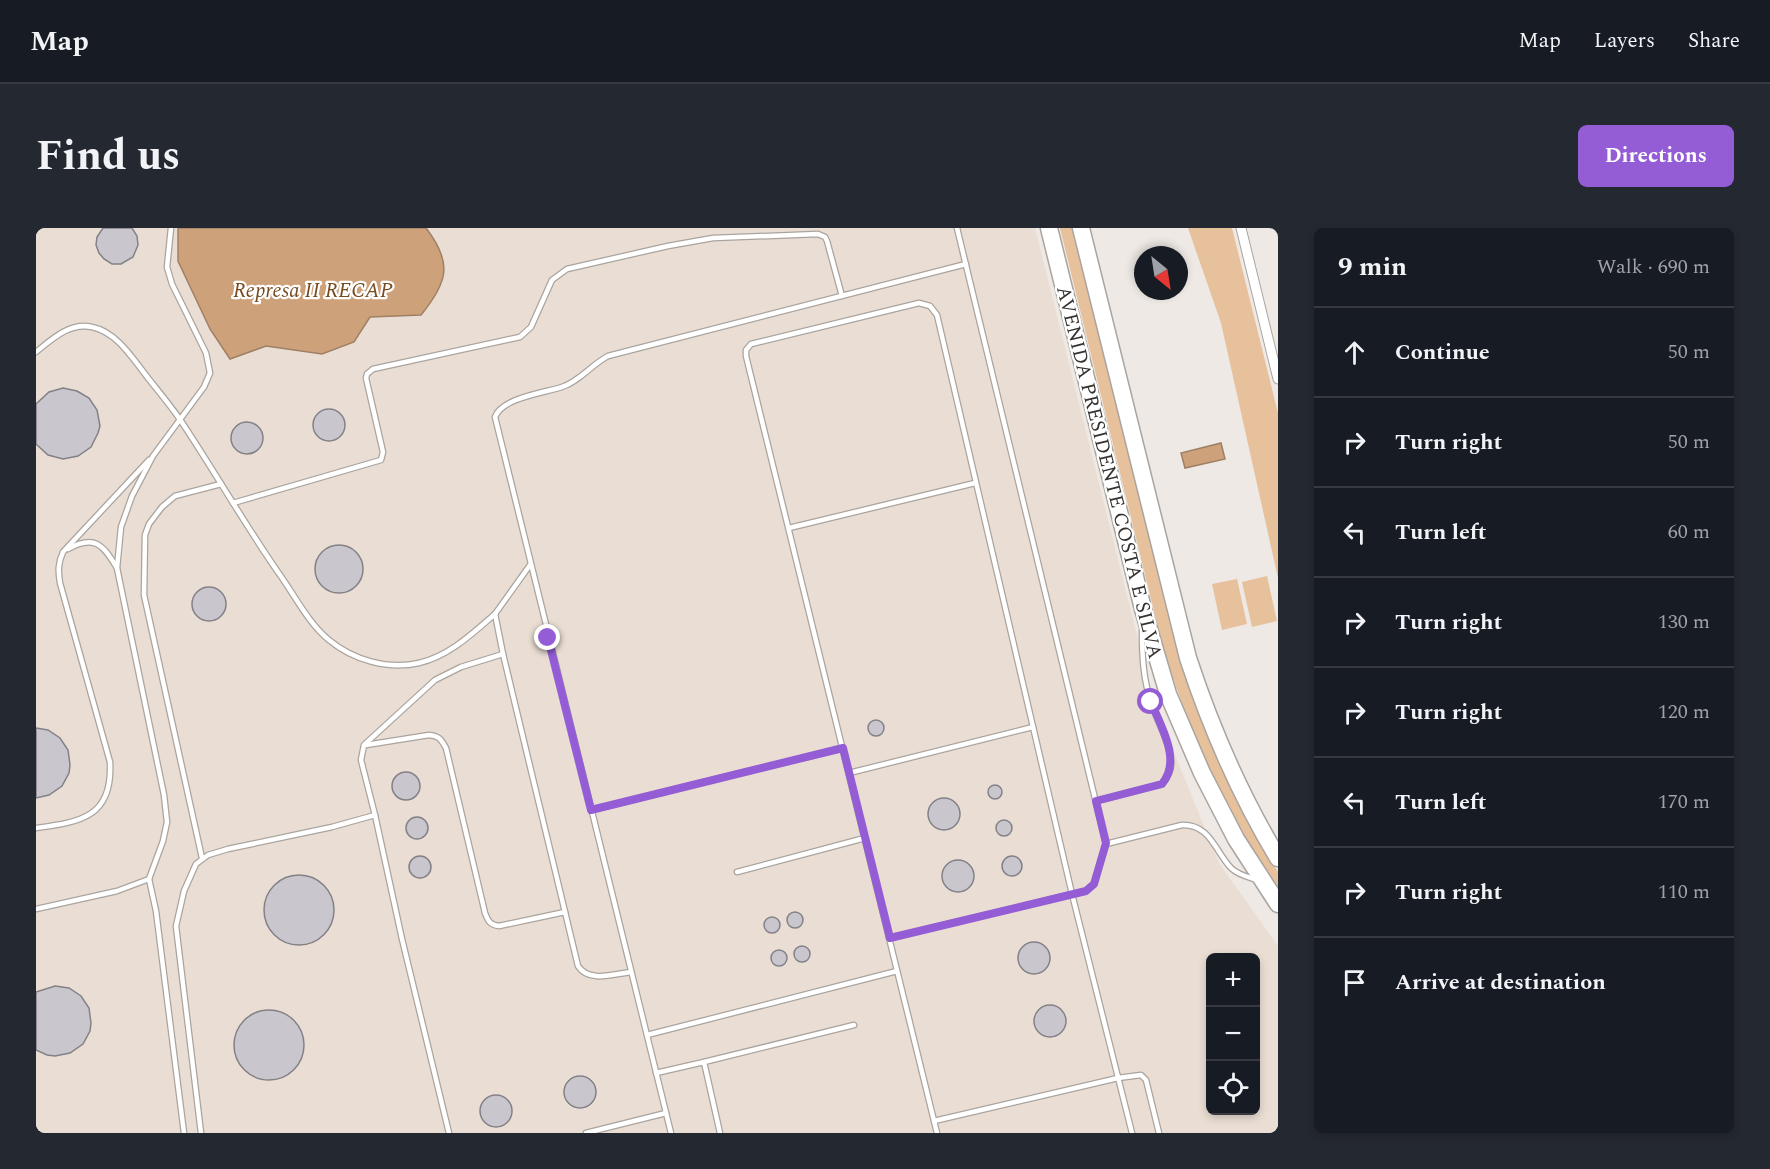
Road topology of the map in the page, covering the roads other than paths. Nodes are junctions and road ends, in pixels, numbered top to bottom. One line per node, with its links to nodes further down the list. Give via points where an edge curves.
1 (171, 228): 10 (lane, via 167,267 206,352 210,373)
2 (957, 228): 6 (lane)
3 (1049, 228): 19 (highway, AVENIDA PRESIDENTE COSTA E SILVA)
4 (1081, 228): 33 (highway, AVENIDA PRESIDENTE COSTA E SILVA, via 1188,658 1230,769)
5 (1240, 228): 9 (street)
6 (966, 264): 7 (lane); 26 (lane)
7 (842, 296): 14 (lane, via 827,241 818,234 713,238 567,269 552,280 531,327 520,336 369,371 366,378 383,452 381,460); 17 (lane, via 608,356 569,385 501,407 495,417 496,426)
8 (36, 352): 10 (lane, via 55,336 80,326 110,335)
9 (1278, 379)
10 (180, 419): 11 (lane); 13 (lane)
11 (153, 456): 16 (lane); 18 (lane, via 132,496 122,527)
12 (975, 483): 15 (lane); 15 (lane, via 937,315 930,306 919,303 747,347 746,356); 22 (lane)
13 (221, 484): 14 (lane); 32 (lane, via 175,496 162,507 145,536 144,595)
14 (233, 503): 20 (lane, via 310,618 328,640 351,655 374,663 419,663 461,643)
15 (789, 528): 24 (lane)
16 (63, 552): 18 (lane, via 78,544 99,544); 29 (lane, via 58,570 60,583 110,762 111,778 102,802 84,819)
17 (530, 565): 20 (lane); 27 (lane)
18 (117, 568): 35 (lane, via 167,822)
19 (1143, 609): 26 (lane, via 1142,662 1172,765 1162,784); 36 (highway, AVENIDA PRESIDENTE COSTA E SILVA, via 1179,722 1221,810)
20 (495, 614): 21 (lane)
21 (503, 654): 23 (lane, via 435,680); 40 (lane)
22 (1033, 727): 25 (lane); 37 (lane)
23 (364, 745): 28 (lane, via 361,760); 40 (lane, via 429,735 441,739 485,913 492,925)
24 (843, 748): 25 (lane); 27 (lane)
25 (849, 773): 30 (lane)
26 (1096, 801): 31 (lane)
27 (591, 810): 43 (lane)
28 (375, 815): 32 (lane); 53 (lane)
29 (36, 828)
30 (865, 838): 34 (lane); 41 (lane)
31 (1106, 843): 36 (lane, via 1191,825 1205,832 1233,869); 37 (lane, via 1094,884 1086,891)
32 (202, 858): 52 (lane, via 184,891 176,926)
33 (1278, 858)
34 (737, 872)
35 (149, 879): 39 (lane, via 117,891); 51 (lane)
36 (1263, 882): 38 (highway, AVENIDA PRESIDENTE COSTA E SILVA)
37 (1072, 894): 41 (lane); 48 (lane)
38 (1278, 904)
39 (36, 909)
40 (565, 912): 43 (lane, via 581,971 591,976)
41 (890, 938): 42 (lane)
42 (897, 971): 45 (lane); 50 (lane)
43 (631, 972): 45 (lane)
44 (854, 1025): 46 (lane)
45 (646, 1035): 47 (lane)
46 (704, 1062): 47 (lane); 56 (lane)
47 (656, 1073): 49 (lane)
48 (1118, 1078): 50 (lane); 58 (lane); 59 (lane, via 1145,1078)
49 (666, 1113): 54 (lane); 55 (lane)
50 (934, 1121): 57 (lane)
51 (184, 1133)
52 (201, 1133)
53 (450, 1133)
54 (586, 1133)
55 (671, 1133)
56 (720, 1133)
57 (937, 1133)
58 (1132, 1133)
59 (1159, 1133)

